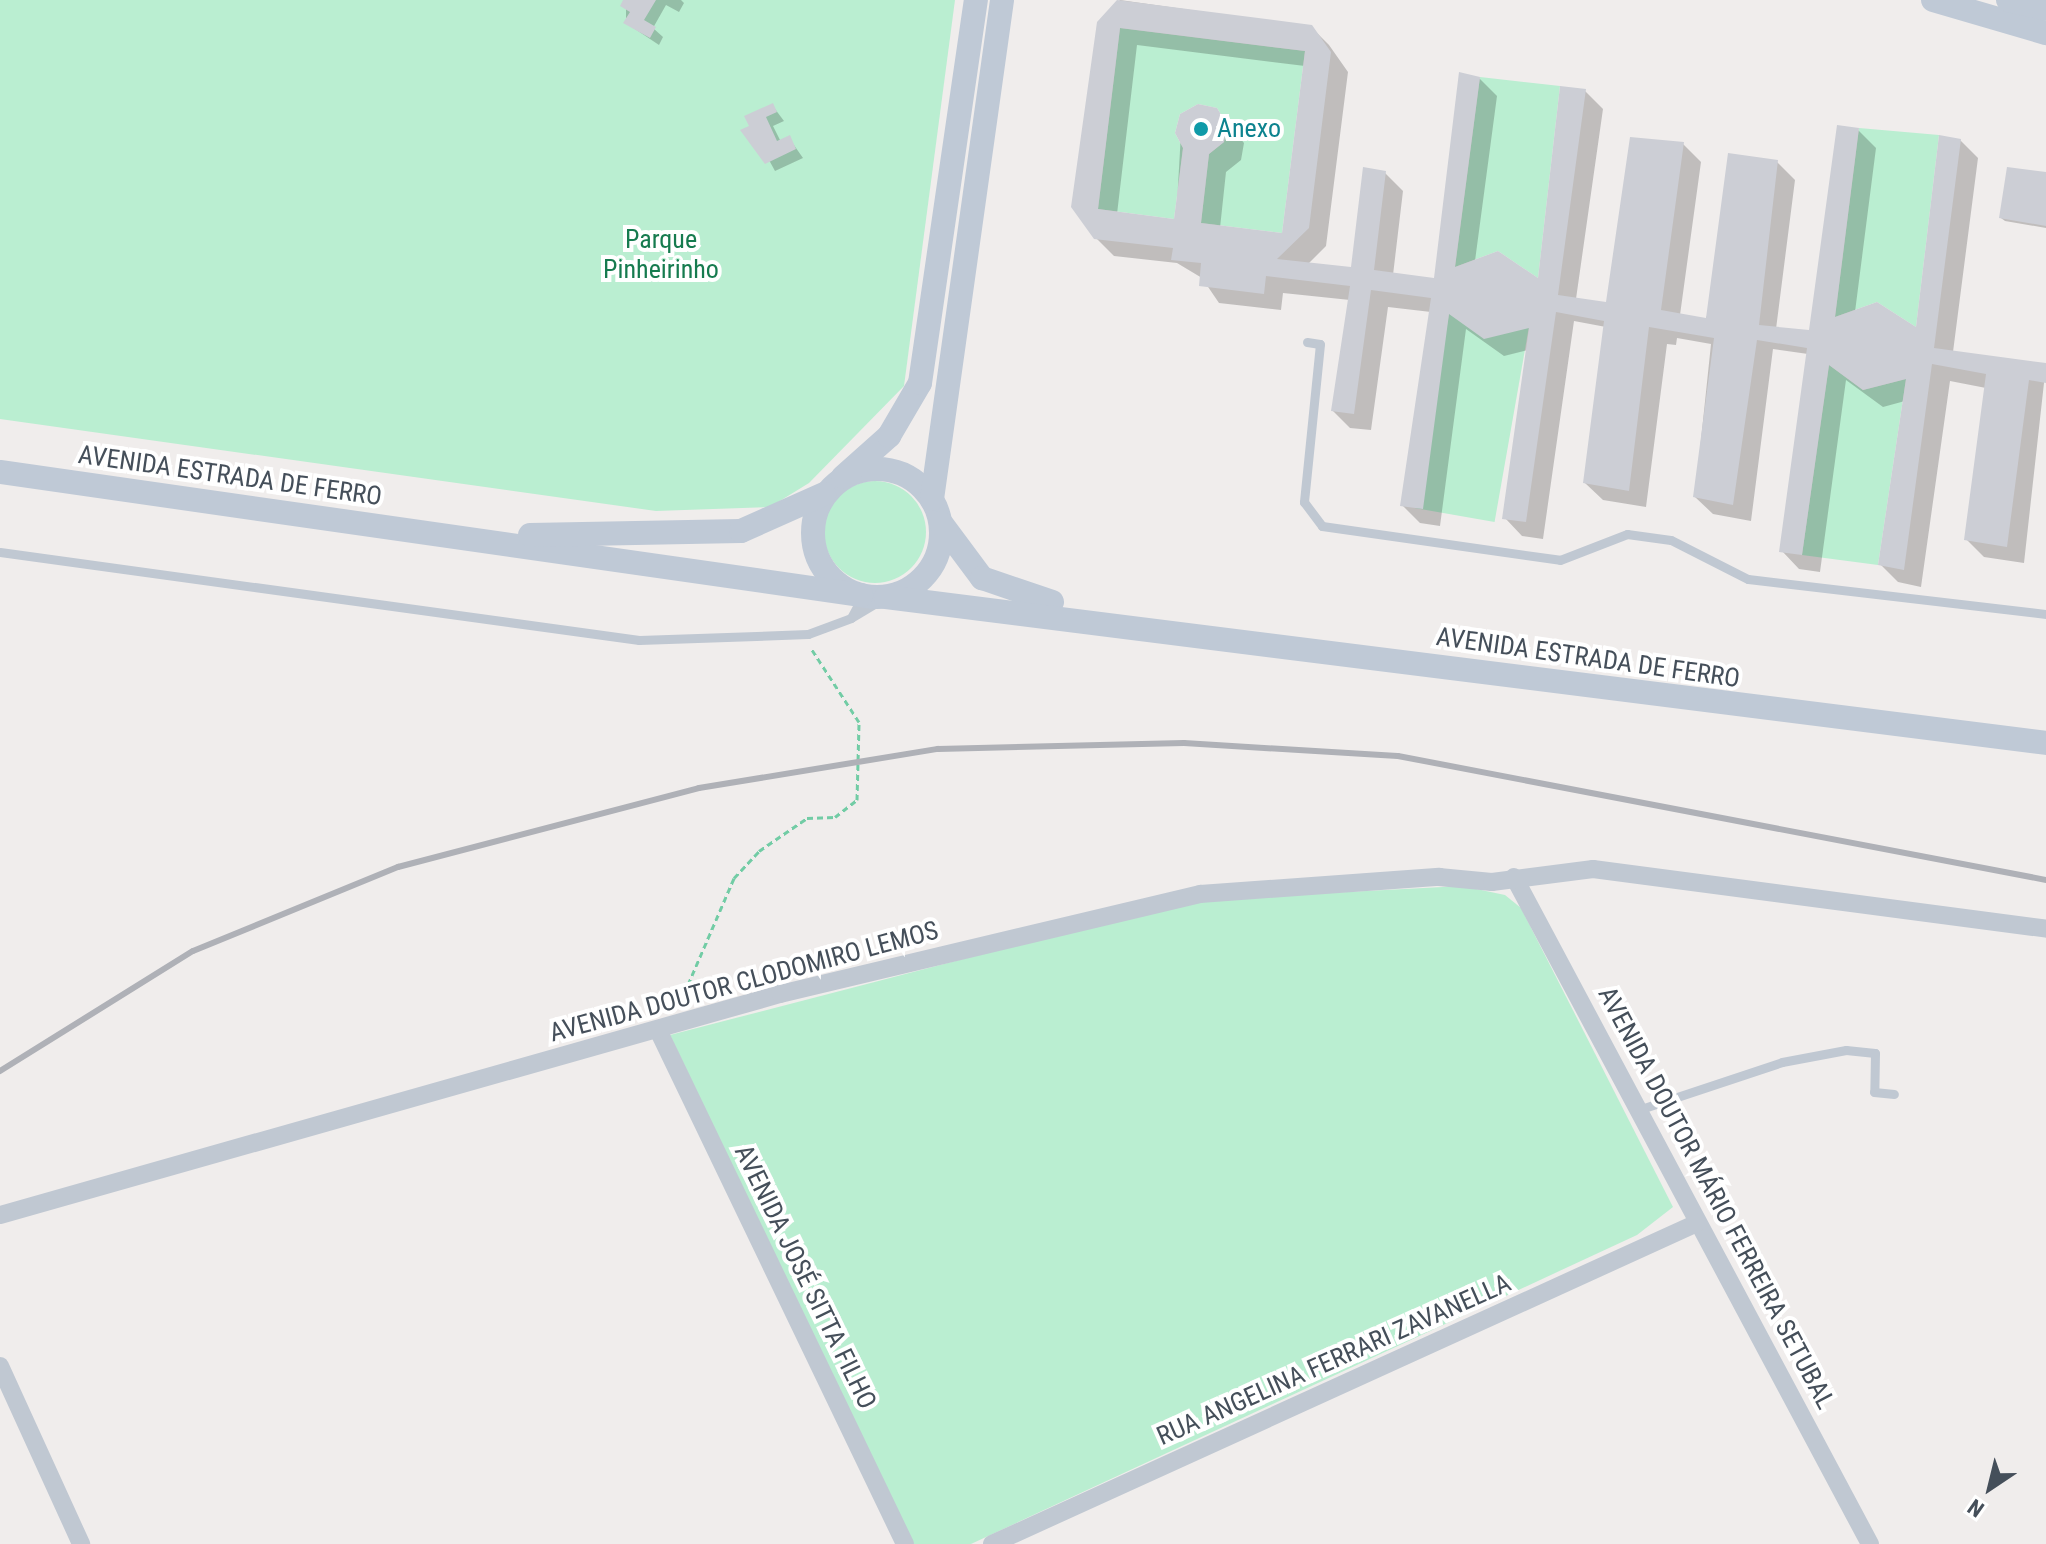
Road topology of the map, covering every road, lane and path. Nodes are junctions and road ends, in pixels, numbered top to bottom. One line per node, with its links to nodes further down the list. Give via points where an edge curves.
1 (976, 0): 9 (main road, AVENIDA ESTRADA DE FERRO, via 920,383 889,436)
2 (1002, 0): 11 (main road)
3 (1933, 0): 6 (main road)
4 (2008, 0): 5 (main road)
5 (2046, 9)
6 (2046, 33)
7 (1307, 342): 17 (lane, via 1320,344 1304,502 1322,526 1560,560 1627,534 1671,540 1748,579)
8 (0, 472): 13 (main road, AVENIDA ESTRADA DE FERRO)
9 (843, 477): 10 (main road, AVENIDA ESTRADA DE FERRO); 11 (main road, via 892,470)
10 (824, 494): 13 (main road, AVENIDA ESTRADA DE FERRO, via 741,531); 15 (main road, via 814,517 817,554 838,585)
11 (932, 499): 12 (main road, AVENIDA ESTRADA DE FERRO)
12 (941, 523): 16 (main road, via 929,571); 19 (main road, AVENIDA ESTRADA DE FERRO, via 982,578)
13 (451, 535): 15 (main road, AVENIDA ESTRADA DE FERRO)
14 (0, 552): 20 (lane, via 639,640)
15 (861, 595): 16 (main road, AVENIDA ESTRADA DE FERRO); 18 (lane)
16 (886, 597): 18 (lane); 19 (main road, AVENIDA ESTRADA DE FERRO)
17 (2046, 614)
18 (851, 618): 20 (lane)
19 (1124, 621): 21 (main road, AVENIDA ESTRADA DE FERRO, via 1809,718)
20 (808, 634): 24 (path, via 825,679 850,700 859,722 857,800 835,817 807,818 759,851 734,878 683,1000)
21 (2046, 743)
22 (1514, 877): 23 (street, AVENIDA DOUTOR CLODOMIRO LEMOS, via 1593,869); 24 (street, AVENIDA DOUTOR CLODOMIRO LEMOS, via 1356,882 1140,903); 26 (street, AVENIDA DOUTOR MÁRIO FERREIRA SETUBAL)
23 (2046, 929)
24 (659, 1032): 27 (street, AVENIDA DOUTOR CLODOMIRO LEMOS); 31 (street, AVENIDA JOSÉ SITTA FILHO)
25 (1894, 1094): 26 (lane, via 1874,1092 1875,1053 1846,1050 1782,1062)
26 (1644, 1108): 28 (street, AVENIDA DOUTOR MÁRIO FERREIRA SETUBAL)
27 (0, 1215)
28 (1697, 1223): 32 (street, RUA ANGELINA FERRARI ZAVANELLA); 33 (street, AVENIDA DOUTOR MÁRIO FERREIRA SETUBAL)
29 (0, 1366): 30 (street)
30 (81, 1544)
31 (905, 1544)
32 (992, 1544)
33 (1870, 1544)

